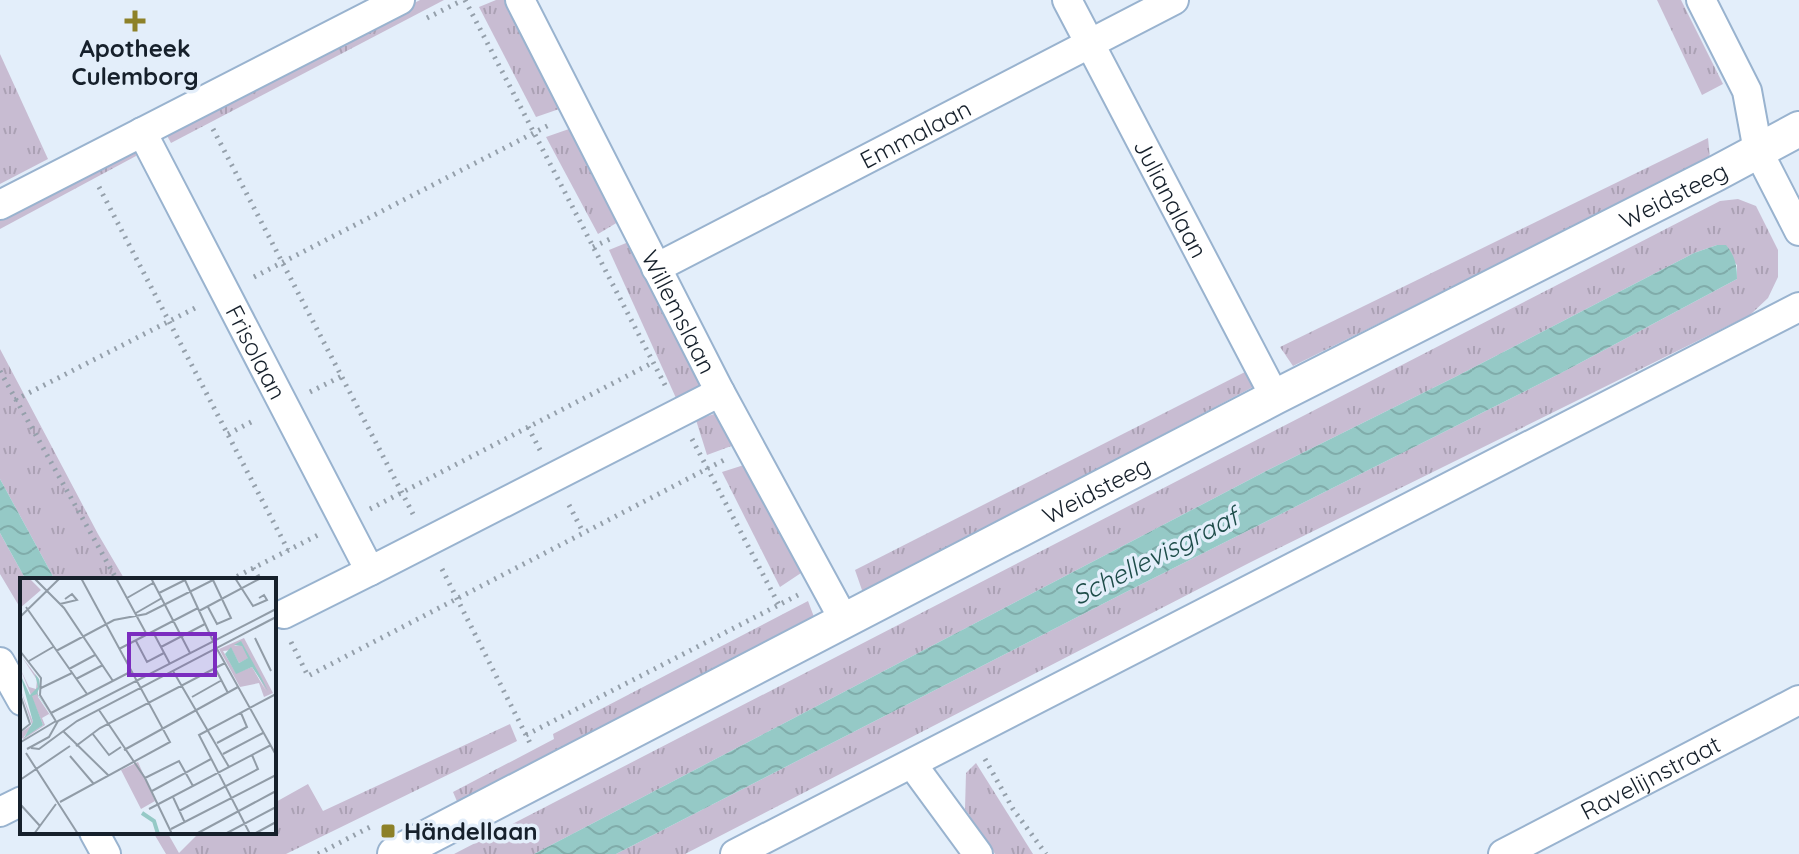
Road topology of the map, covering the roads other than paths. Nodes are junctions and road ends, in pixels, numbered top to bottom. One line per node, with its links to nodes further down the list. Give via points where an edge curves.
1 (400, 0): 6 (street)
2 (520, 0): 13 (street, Willemslaan)
3 (1067, 0): 7 (street, Julianalaan)
4 (1174, 0): 7 (street, Emmalaan)
5 (1701, 0): 10 (street, via 1747,91)
6 (363, 8): 9 (street)
7 (1090, 44): 13 (street, Emmalaan); 16 (street, Julianalaan)
8 (1799, 129): 10 (street, Weidsteeg)
9 (142, 132): 11 (street); 17 (street, Frisolaan)
10 (1758, 151): 12 (street); 16 (street, Weidsteeg)
11 (0, 205)
12 (1799, 231)
13 (656, 268): 15 (street, Willemslaan)
14 (1799, 307): 23 (street)
15 (720, 392): 17 (street); 18 (street, Willemslaan)
16 (1275, 397): 18 (street, Weidsteeg)
17 (370, 571): 19 (street)
18 (844, 620): 28 (street, Weidsteeg)
19 (287, 627)
20 (0, 662): 21 (street)
21 (20, 697)
22 (1799, 700): 31 (street, Ravelijnstraat)
23 (912, 764): 29 (street); 30 (street)
24 (20, 802): 25 (street)
25 (0, 812)
26 (95, 834): 27 (street)
27 (106, 854)
28 (395, 854)
29 (735, 854)
30 (978, 854)
31 (1503, 854)

